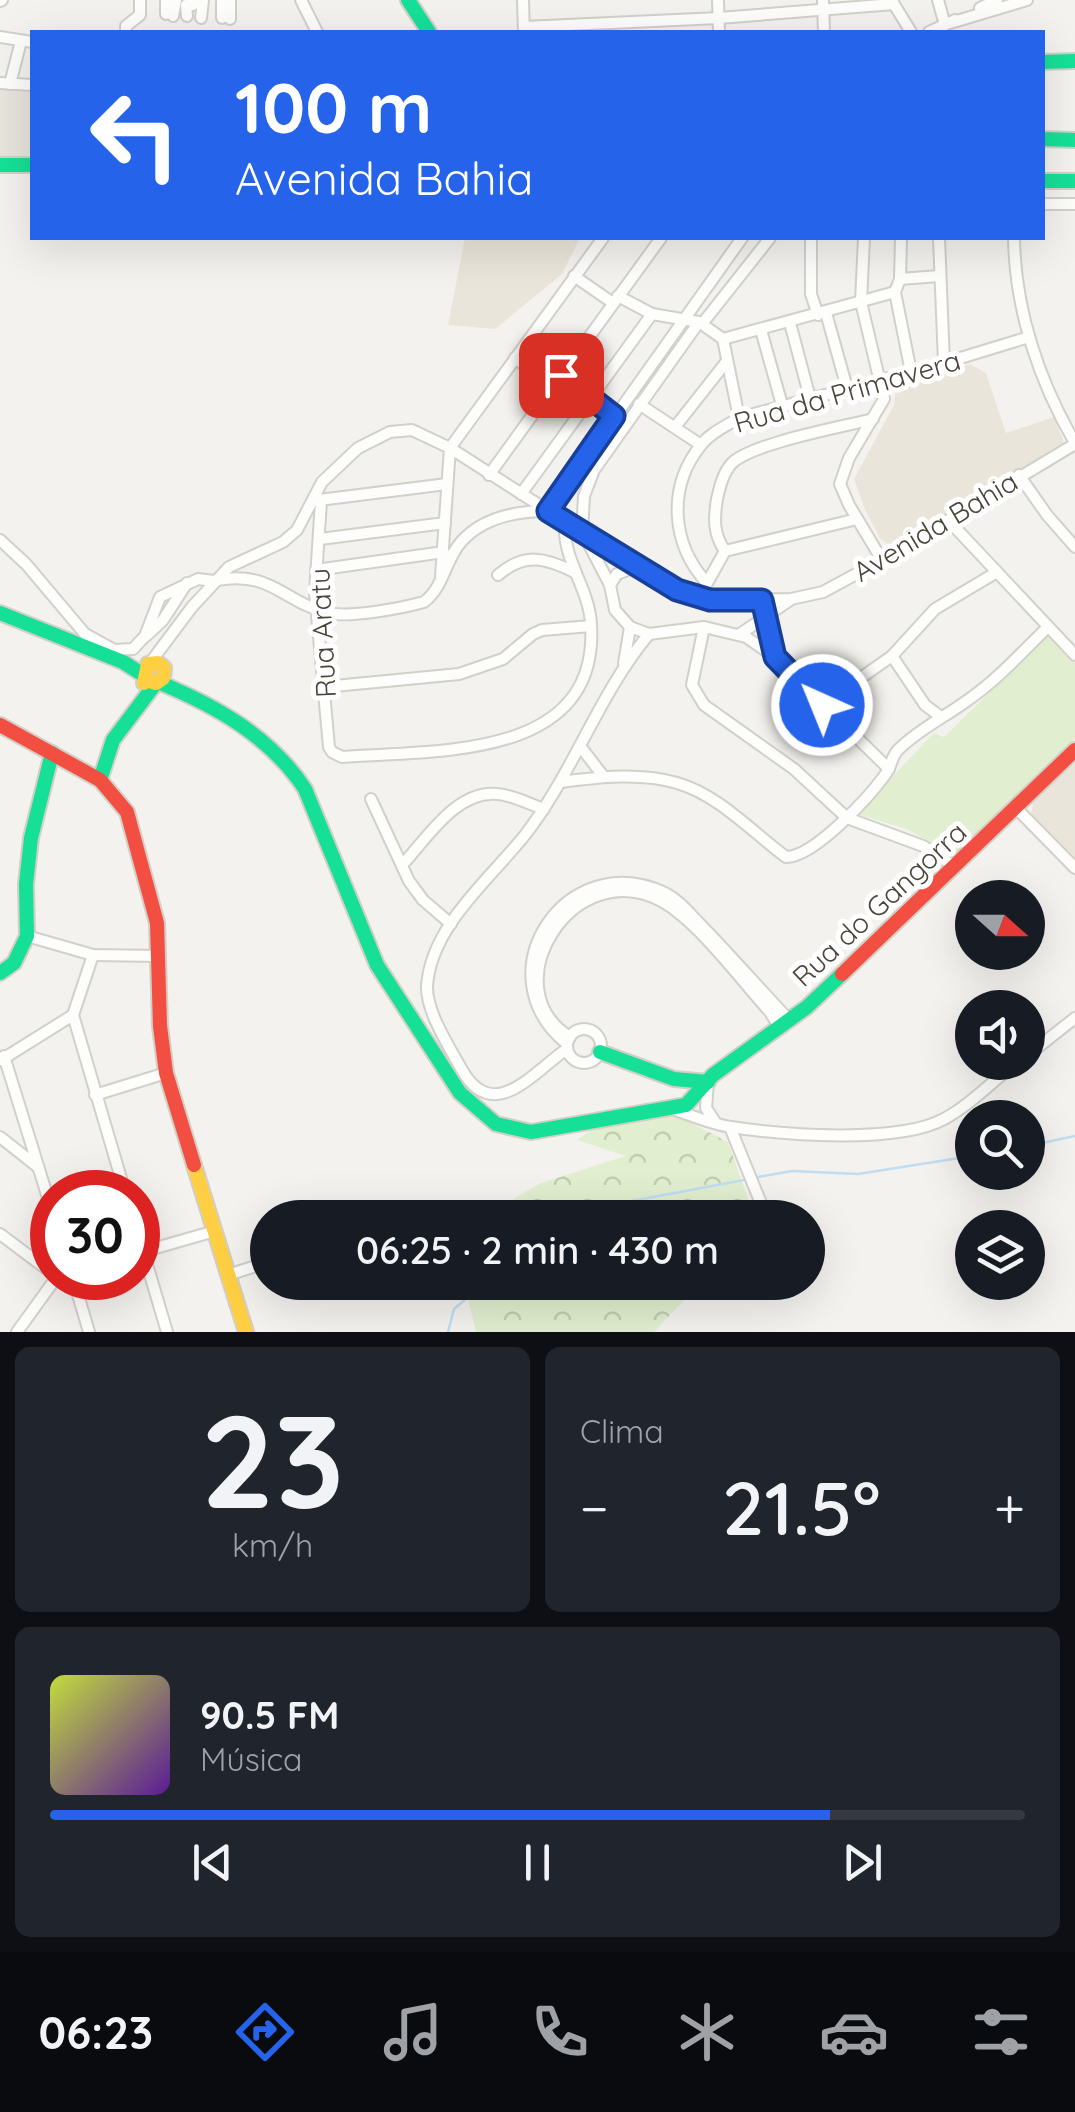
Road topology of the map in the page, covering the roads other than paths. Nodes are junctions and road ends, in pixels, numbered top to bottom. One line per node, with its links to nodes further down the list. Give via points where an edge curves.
1 (139, 0): 21 (street, via 140,15)
2 (166, 0): 3 (street, via 169,15)
3 (176, 0)
4 (194, 0): 17 (street, via 186,5)
5 (203, 0): 18 (street)
6 (222, 0): 7 (street, via 226,18)
7 (230, 0)
8 (301, 0): 22 (street)
9 (408, 0): 23 (street)
10 (523, 0): 24 (street)
11 (718, 0): 19 (street)
12 (938, 0): 20 (street)
13 (997, 0): 20 (street)
14 (1027, 0): 20 (street)
15 (893, 2): 16 (street); 27 (street)
16 (823, 4): 19 (street); 26 (street)
17 (187, 16)
18 (201, 18)
19 (719, 18): 24 (street); 25 (street)
20 (948, 24): 28 (street)
21 (126, 30)
22 (316, 30)
23 (428, 30)
24 (524, 30)
25 (719, 30)
26 (824, 30)
27 (910, 30)
28 (934, 30)
29 (0, 37): 30 (street)
30 (27, 41): 33 (street)
31 (1045, 62): 32 (street)
32 (1075, 62)
33 (5, 84): 34 (street)
34 (30, 85)
35 (1045, 139): 36 (street)
36 (1075, 140)
37 (0, 165): 38 (street)
38 (30, 166)
39 (1045, 180): 40 (street)
40 (1075, 181)
41 (1045, 204): 42 (street)
42 (1075, 204)
43 (601, 240): 52 (street)
44 (659, 240): 56 (street)
45 (741, 240): 60 (street)
46 (768, 240): 61 (street)
47 (812, 240): 59 (street, via 811,294)
48 (864, 240): 57 (street)
49 (901, 240): 54 (street)
50 (939, 240): 53 (street)
51 (1014, 240): 64 (street)
52 (574, 276): 56 (street); 66 (street)
53 (938, 276): 54 (street); 68 (street)
54 (900, 278): 55 (street)
55 (896, 292): 57 (street); 69 (street)
56 (616, 299): 58 (street); 70 (street)
57 (862, 302): 59 (street); 71 (street)
58 (652, 314): 60 (street); 74 (street)
59 (822, 314): 62 (street); 73 (street)
60 (686, 318): 61 (street); 78 (street)
61 (700, 323): 65 (street); 76 (street)
62 (790, 323): 63 (street); 75 (street)
63 (761, 330): 65 (street); 77 (street)
64 (1029, 337): 68 (street, Rua da Primavera); 82 (street)
65 (724, 339): 67 (street)
66 (515, 358): 72 (street); 84 (street)
67 (727, 361): 79 (street); 81 (street)
68 (944, 364): 69 (street, Rua da Primavera)
69 (911, 372): 71 (street, Rua da Primavera)
70 (561, 375): 72 (street); 74 (street)
71 (880, 379): 73 (street, Rua da Primavera); 80 (street, via 884,398)
72 (552, 386): 85 (street)
73 (848, 388): 75 (street, Rua da Primavera)
74 (591, 397): 78 (street); 88 (street)
75 (810, 398): 77 (street, Rua da Primavera)
76 (639, 404): 81 (street); 95 (street, via 594,470)
77 (782, 405): 79 (street, Rua da Primavera)
78 (614, 416): 90 (street)
79 (739, 418): 83 (street, Rua da Primavera)
80 (873, 419): 91 (street, via 840,484); 101 (street, via 734,461 720,484 714,515)
81 (675, 427): 83 (street)
82 (1075, 443): 86 (street, Avenida Bahia)
83 (701, 445): 110 (street, Rua da Primavera, via 683,476 677,518 681,542)
84 (450, 448): 85 (street, Avenida Bahia); 87 (street); 89 (street, Avenida Bahia, via 412,430 390,432 358,448 322,482)
85 (489, 475): 88 (street, Avenida Bahia)
86 (1019, 475): 92 (street, Avenida Bahia); 100 (street)
87 (447, 484): 89 (street); 93 (street)
88 (521, 494): 90 (street, Avenida Bahia)
89 (317, 500): 97 (street, Rua Aratu); 109 (street, Avenida Bahia, via 283,542)
90 (548, 511): 94 (street, Avenida Bahia); 99 (street, via 504,515)
91 (858, 520): 101 (street); 103 (street)
92 (949, 520): 103 (street, Avenida Bahia); 107 (street)
93 (445, 522): 96 (street); 97 (street)
94 (565, 522): 95 (street, Avenida Bahia); 106 (street)
95 (582, 532): 104 (street, Avenida Bahia); 112 (street)
96 (444, 536): 99 (street); 102 (street)
97 (320, 539): 105 (street, Rua Aratu)
98 (0, 540): 109 (street, via 85,634 114,650 134,649 160,597 198,579)
99 (460, 542): 111 (street)
100 (1075, 548)
101 (725, 551): 110 (street)
102 (444, 552): 105 (street); 111 (street)
103 (882, 560): 114 (street, Avenida Bahia, via 823,592)
104 (636, 567): 112 (street, via 617,574); 113 (street, Avenida Bahia)
105 (316, 570): 116 (street, Rua Aratu)
106 (574, 572): 108 (street, via 534,557); 119 (street)
107 (997, 572): 121 (street); 126 (street, via 935,609)
108 (498, 575)
109 (216, 580): 116 (street, via 244,576); 129 (street)
110 (707, 582): 113 (street)
111 (440, 584): 116 (street, via 433,596 413,605 334,614)
112 (610, 585): 122 (street, via 615,610)
113 (697, 597): 115 (street, Avenida Bahia)
114 (790, 599): 115 (street, Avenida Bahia); 118 (street, Avenida Bahia)
115 (762, 600): 118 (street)
116 (316, 609): 130 (street, Rua Aratu)
117 (0, 613): 129 (street)
118 (767, 613): 124 (street, Avenida Bahia); 127 (street)
119 (591, 626): 130 (street, via 533,634 503,659 460,674); 130 (street, Rua Aratu, via 577,692 542,726 513,740 342,758 329,747)
120 (704, 627): 123 (street); 124 (street); 144 (street, via 692,676 696,694)
121 (1048, 627): 125 (street); 132 (street, via 969,700)
122 (630, 628): 123 (street); 128 (street)
123 (649, 634): 128 (street)
124 (740, 634): 127 (street)
125 (1075, 655)
126 (892, 656): 131 (street); 132 (street, via 925,706)
127 (775, 657): 131 (street)
128 (624, 664): 134 (street)
129 (154, 673): 138 (street); 164 (street, via 293,767 377,965 476,1110 496,1124 531,1132)
130 (324, 686)
131 (822, 705): 137 (street)
132 (941, 717): 137 (street, via 895,752)
133 (0, 725): 136 (street)
134 (580, 746): 139 (street); 140 (street)
135 (1075, 750): 142 (street, Rua do Gangorra)
136 (52, 753): 138 (street); 149 (street, via 31,838)
137 (890, 769): 144 (street)
138 (94, 776): 151 (street, via 127,812)
139 (604, 776): 140 (street); 144 (street, via 678,783 792,858)
140 (561, 782): 143 (street)
141 (371, 799): 145 (street)
142 (1017, 808): 146 (street, Rua do Gangorra); 147 (street)
143 (544, 809): 145 (street, via 501,794 472,796); 148 (street)
144 (847, 818): 146 (street, via 924,846)
145 (403, 864): 148 (street, via 423,900)
146 (954, 866): 155 (street, Rua do Gangorra)
147 (1075, 868)
148 (451, 924): 157 (street, via 432,959 427,990 465,1074 479,1090 507,1094)
149 (27, 936): 150 (street); 152 (street, via 14,963)
150 (93, 955): 151 (street); 153 (street)
151 (160, 956): 160 (street)
152 (0, 973)
153 (73, 1016): 159 (street); 163 (street)
154 (1075, 1018): 156 (street)
155 (785, 1024): 157 (street, via 676,900 608,888 574,902 547,929 530,966 548,1029); 162 (street, Rua do Gangorra)
156 (1045, 1041)
157 (568, 1043): 158 (street, via 572,1059 582,1064); 158 (street, via 577,1030 590,1030)
158 (600, 1052): 162 (street, via 674,1079)
159 (2, 1059): 168 (street)
160 (166, 1072): 163 (street); 171 (street)
161 (994, 1080): 166 (street, via 944,1120 909,1130 810,1134)
162 (708, 1082): 164 (street, Rua do Gangorra, via 686,1106); 165 (street, via 706,1108)
163 (95, 1095): 169 (street)
164 (670, 1108): 165 (street)
165 (716, 1123): 166 (street)
166 (730, 1127): 170 (street)
167 (0, 1137): 168 (street)
168 (39, 1168)
169 (118, 1170)
170 (760, 1200)
171 (215, 1232): 173 (street); 176 (street)
172 (0, 1234): 174 (street)
173 (160, 1247)
174 (30, 1257)
175 (250, 1267): 176 (street)
176 (228, 1274): 183 (street)
177 (37, 1300): 180 (street)
178 (80, 1300): 181 (street)
179 (156, 1300): 182 (street)
180 (16, 1332)
181 (89, 1332)
182 (167, 1332)
183 (246, 1332)

